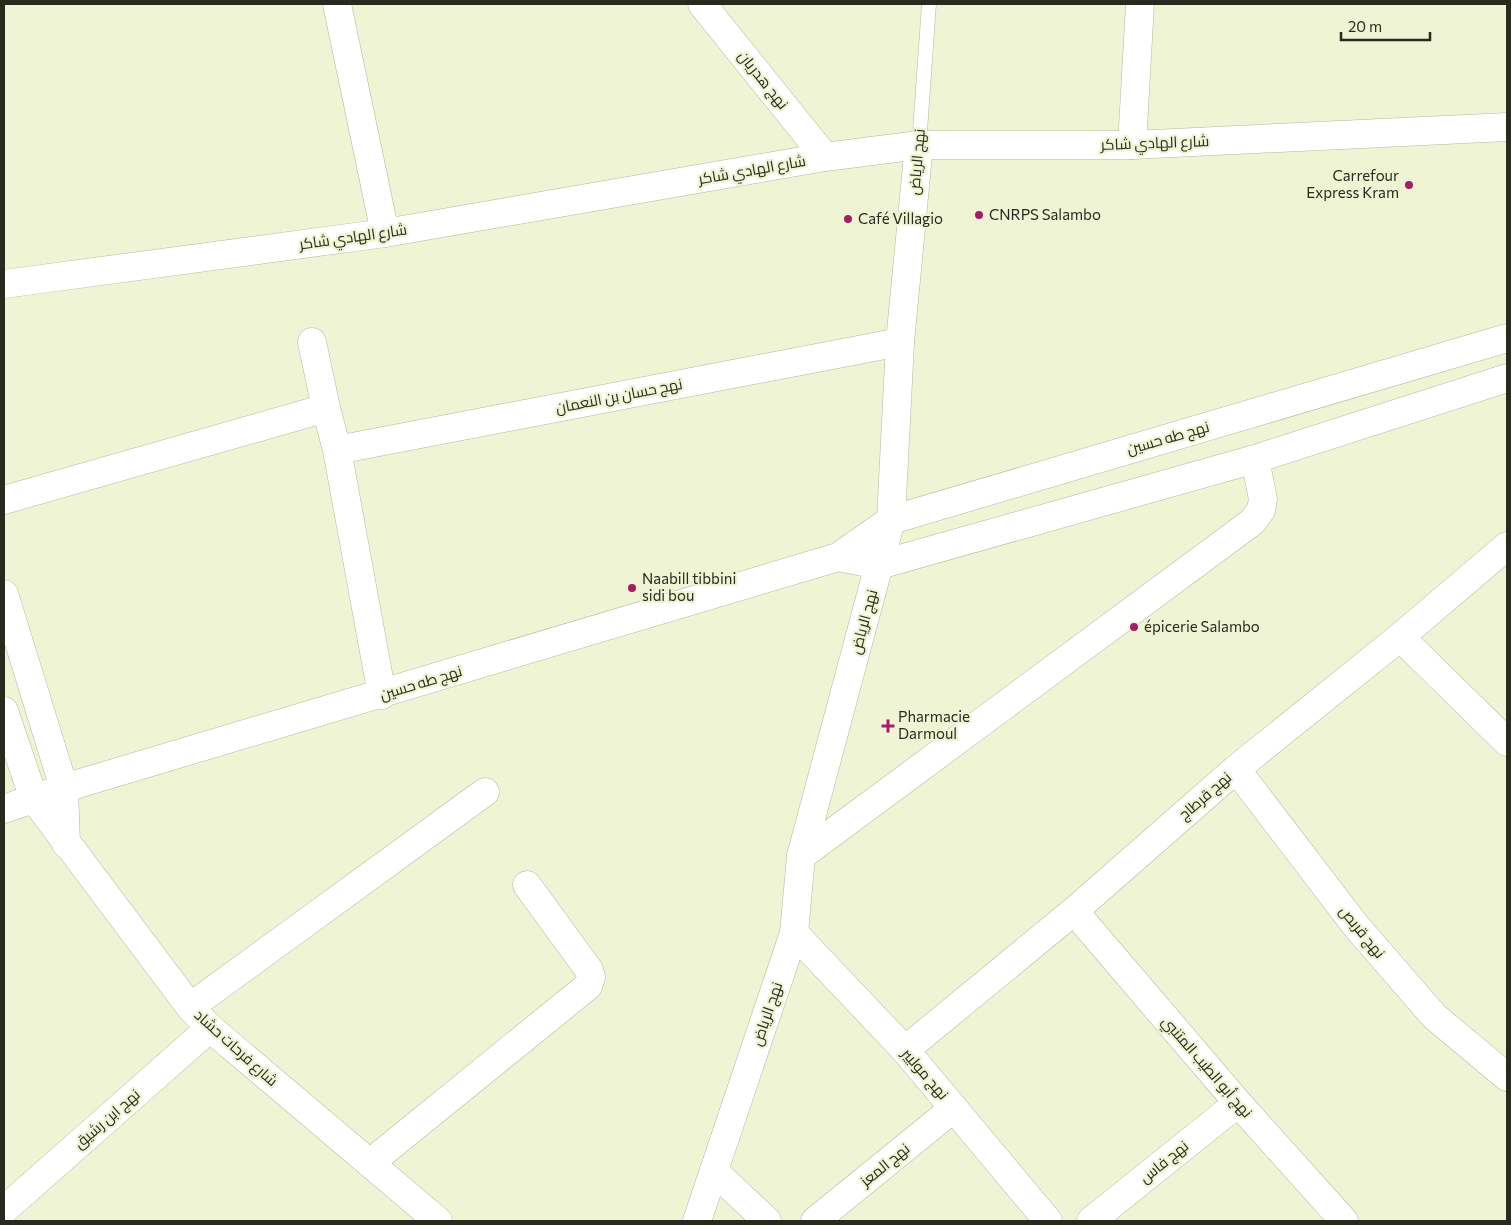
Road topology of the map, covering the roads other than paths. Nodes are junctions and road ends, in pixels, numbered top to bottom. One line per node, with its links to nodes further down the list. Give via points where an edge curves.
1 (337, 4): 9 (street)
2 (702, 4): 8 (street, نهج هدريان)
3 (928, 4): 6 (lane, نهج الرياض)
4 (1140, 4): 7 (street)
5 (1507, 127): 7 (street, شارع الهادي شاكر)
6 (919, 145): 7 (street, شارع الهادي شاكر); 8 (street, شارع الهادي شاكر); 13 (street, نهج الرياض)
7 (1132, 145)
8 (825, 157): 9 (street, شارع الهادي شاكر)
9 (385, 234): 10 (street, شارع الهادي شاكر)
10 (4, 284)
11 (1507, 338): 19 (street, نهج طه حسين)
12 (312, 342): 15 (street)
13 (900, 342): 16 (street, نهج حسان بن النعمان); 19 (street, نهج الرياض)
14 (1507, 378): 17 (street, نهج طه حسين)
15 (326, 408): 16 (street); 18 (street)
16 (337, 450): 25 (street)
17 (1255, 459): 22 (street, نهج طه حسين); 34 (street, via 1263,498 1261,510 1252,522)
18 (4, 500)
19 (891, 520): 21 (street, نهج طه حسين); 22 (street, نهج الرياض)
20 (1507, 546): 24 (street, نهج قرطاج)
21 (838, 558): 22 (street, نهج طه حسين); 25 (street, نهج طه حسين)
22 (879, 565): 34 (street, نهج الرياض)
23 (4, 594): 29 (street)
24 (1400, 637): 27 (street); 28 (street, نهج قرطاج)
25 (382, 695): 29 (street, نهج طه حسين)
26 (4, 711): 31 (street, شارع فرحات حشاد)
27 (1507, 742)
28 (1236, 769): 36 (street, نهج قرطاج); 41 (street, نهج قربص, via 1356,926 1434,1016)
29 (64, 788): 31 (street, نهج طه حسين); 33 (street)
30 (485, 792): 38 (street)
31 (34, 799): 32 (street, نهج طه حسين); 33 (street, شارع فرحات حشاد)
32 (4, 809)
33 (66, 844): 38 (street, شارع فرحات حشاد)
34 (801, 856): 37 (street, نهج الرياض)
35 (527, 885): 44 (street, via 589,970 588,986)
36 (1074, 911): 40 (street, نهج قرطاج); 42 (street, نهج أبو الطيب المتنبي)
37 (794, 933): 40 (street, نهج موليير); 45 (street, نهج الرياض)
38 (190, 1007): 39 (street, شارع فرحات حشاد)
39 (210, 1028): 44 (street, شارع فرحات حشاد); 46 (street, نهج ابن رشيق)
40 (905, 1050): 43 (street, نهج موليير)
41 (1507, 1076)
42 (1238, 1103): 52 (street, نهج فاس); 53 (street, نهج أبو الطيب المتنبي)
43 (954, 1108): 50 (street, نهج المعز); 51 (street, نهج موليير)
44 (370, 1163): 47 (street, شارع فرحات حشاد)
45 (714, 1171): 48 (street, نهج الرياض); 49 (street)
46 (4, 1210)
47 (438, 1221)
48 (697, 1221)
49 (767, 1221)
50 (815, 1221)
51 (1048, 1221)
52 (1091, 1221)
53 (1344, 1221)

